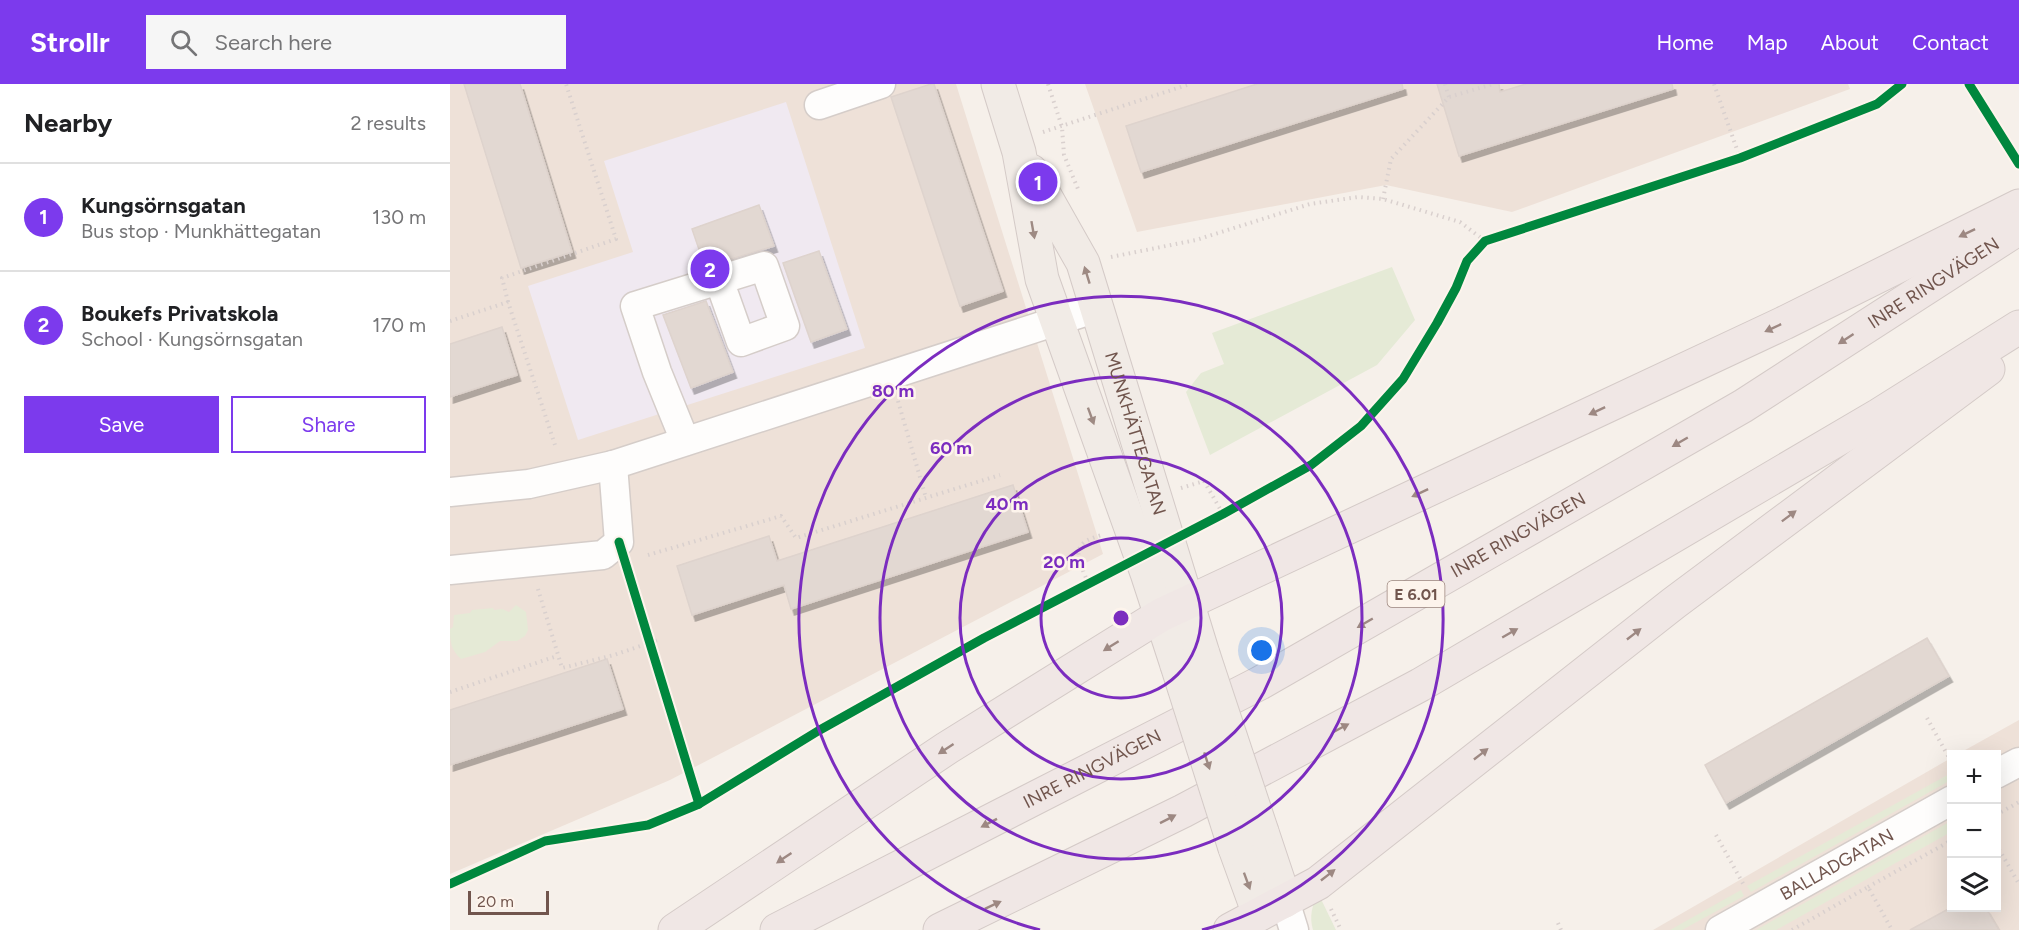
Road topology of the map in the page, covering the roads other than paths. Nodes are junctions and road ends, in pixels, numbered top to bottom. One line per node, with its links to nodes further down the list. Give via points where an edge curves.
1 (881, 84): 3 (street)
2 (998, 84): 4 (main road, MUNKHÄTTEGATAN)
3 (819, 105)
4 (1017, 146): 8 (main road, MUNKHÄTTEGATAN, one-way to 4, via 1083,263); 9 (main road, MUNKHÄTTEGATAN, one-way to 9, via 1042,279)
5 (2019, 206): 16 (highway, one-way to 16, via 1773,328)
6 (2019, 228): 22 (highway, INRE RINGVÄGEN / E 6.01, one-way to 22, via 1743,406 1260,682)
7 (719, 280): 12 (street, via 635,306)
8 (1097, 308): 9 (street); 16 (main road, MUNKHÄTTEGATAN)
9 (1057, 321): 12 (street); 16 (main road, MUNKHÄTTEGATAN, one-way to 16)
10 (2019, 327): 23 (highway, one-way to 10, via 1183,811 1420,686 1879,415)
11 (2019, 347): 20 (highway, one-way to 11, via 1674,603)
12 (685, 441): 13 (street)
13 (613, 465): 14 (street, via 530,484); 15 (street, via 619,542 603,555)
14 (450, 492)
15 (450, 570)
16 (1174, 609): 20 (main road, MUNKHÄTTEGATAN, bridge); 21 (highway, one-way to 21, via 946,748)
17 (2019, 762): 18 (street)
18 (2001, 771)
19 (1947, 803): 25 (street, BALLADGATAN)
20 (1275, 919): 24 (highway)
21 (675, 930)
22 (777, 930)
23 (940, 930)
24 (1230, 930)
25 (1720, 930)

